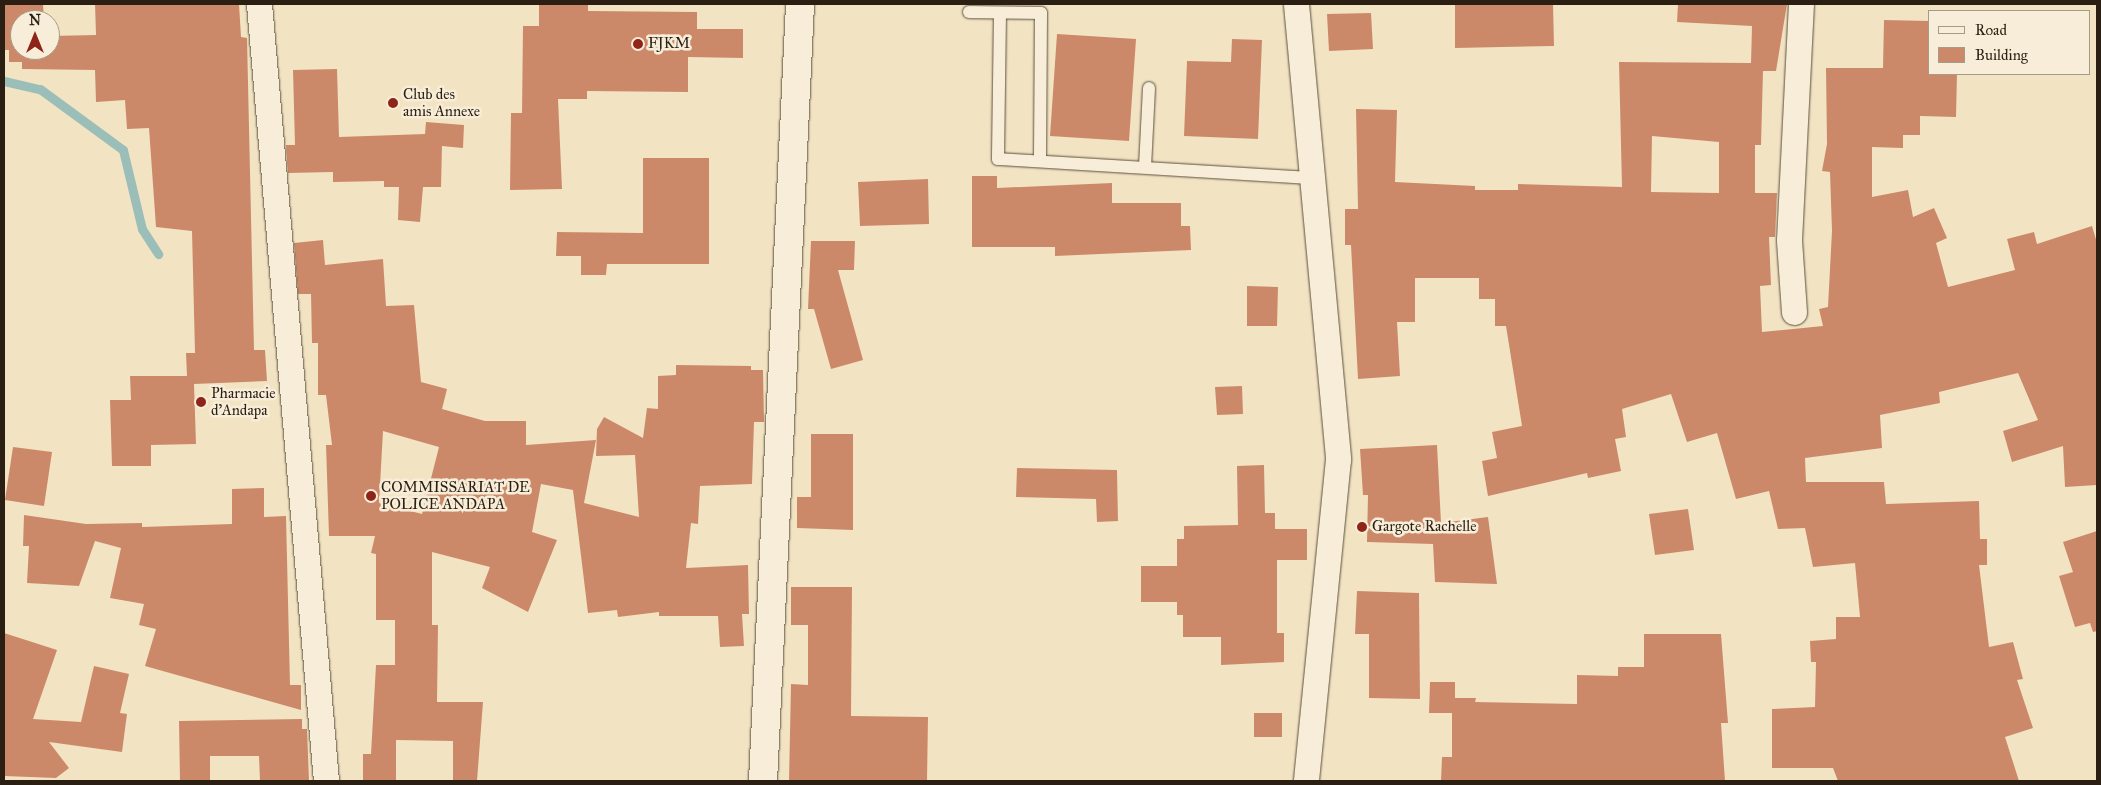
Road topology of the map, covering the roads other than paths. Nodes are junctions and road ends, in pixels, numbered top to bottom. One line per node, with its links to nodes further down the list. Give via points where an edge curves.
1 (259, 4): 12 (street)
2 (800, 4): 13 (street)
3 (1296, 4): 10 (street)
4 (1801, 4): 11 (street, via 1789,240)
5 (969, 12): 6 (lane)
6 (1000, 13): 8 (lane, via 1040,13); 8 (lane, via 998,159)
7 (1149, 88): 9 (lane)
8 (1040, 160): 9 (lane)
9 (1145, 167): 10 (lane)
10 (1312, 178): 14 (street, via 1338,459)
11 (1794, 312)
12 (326, 781)
13 (763, 781)
14 (1306, 781)

